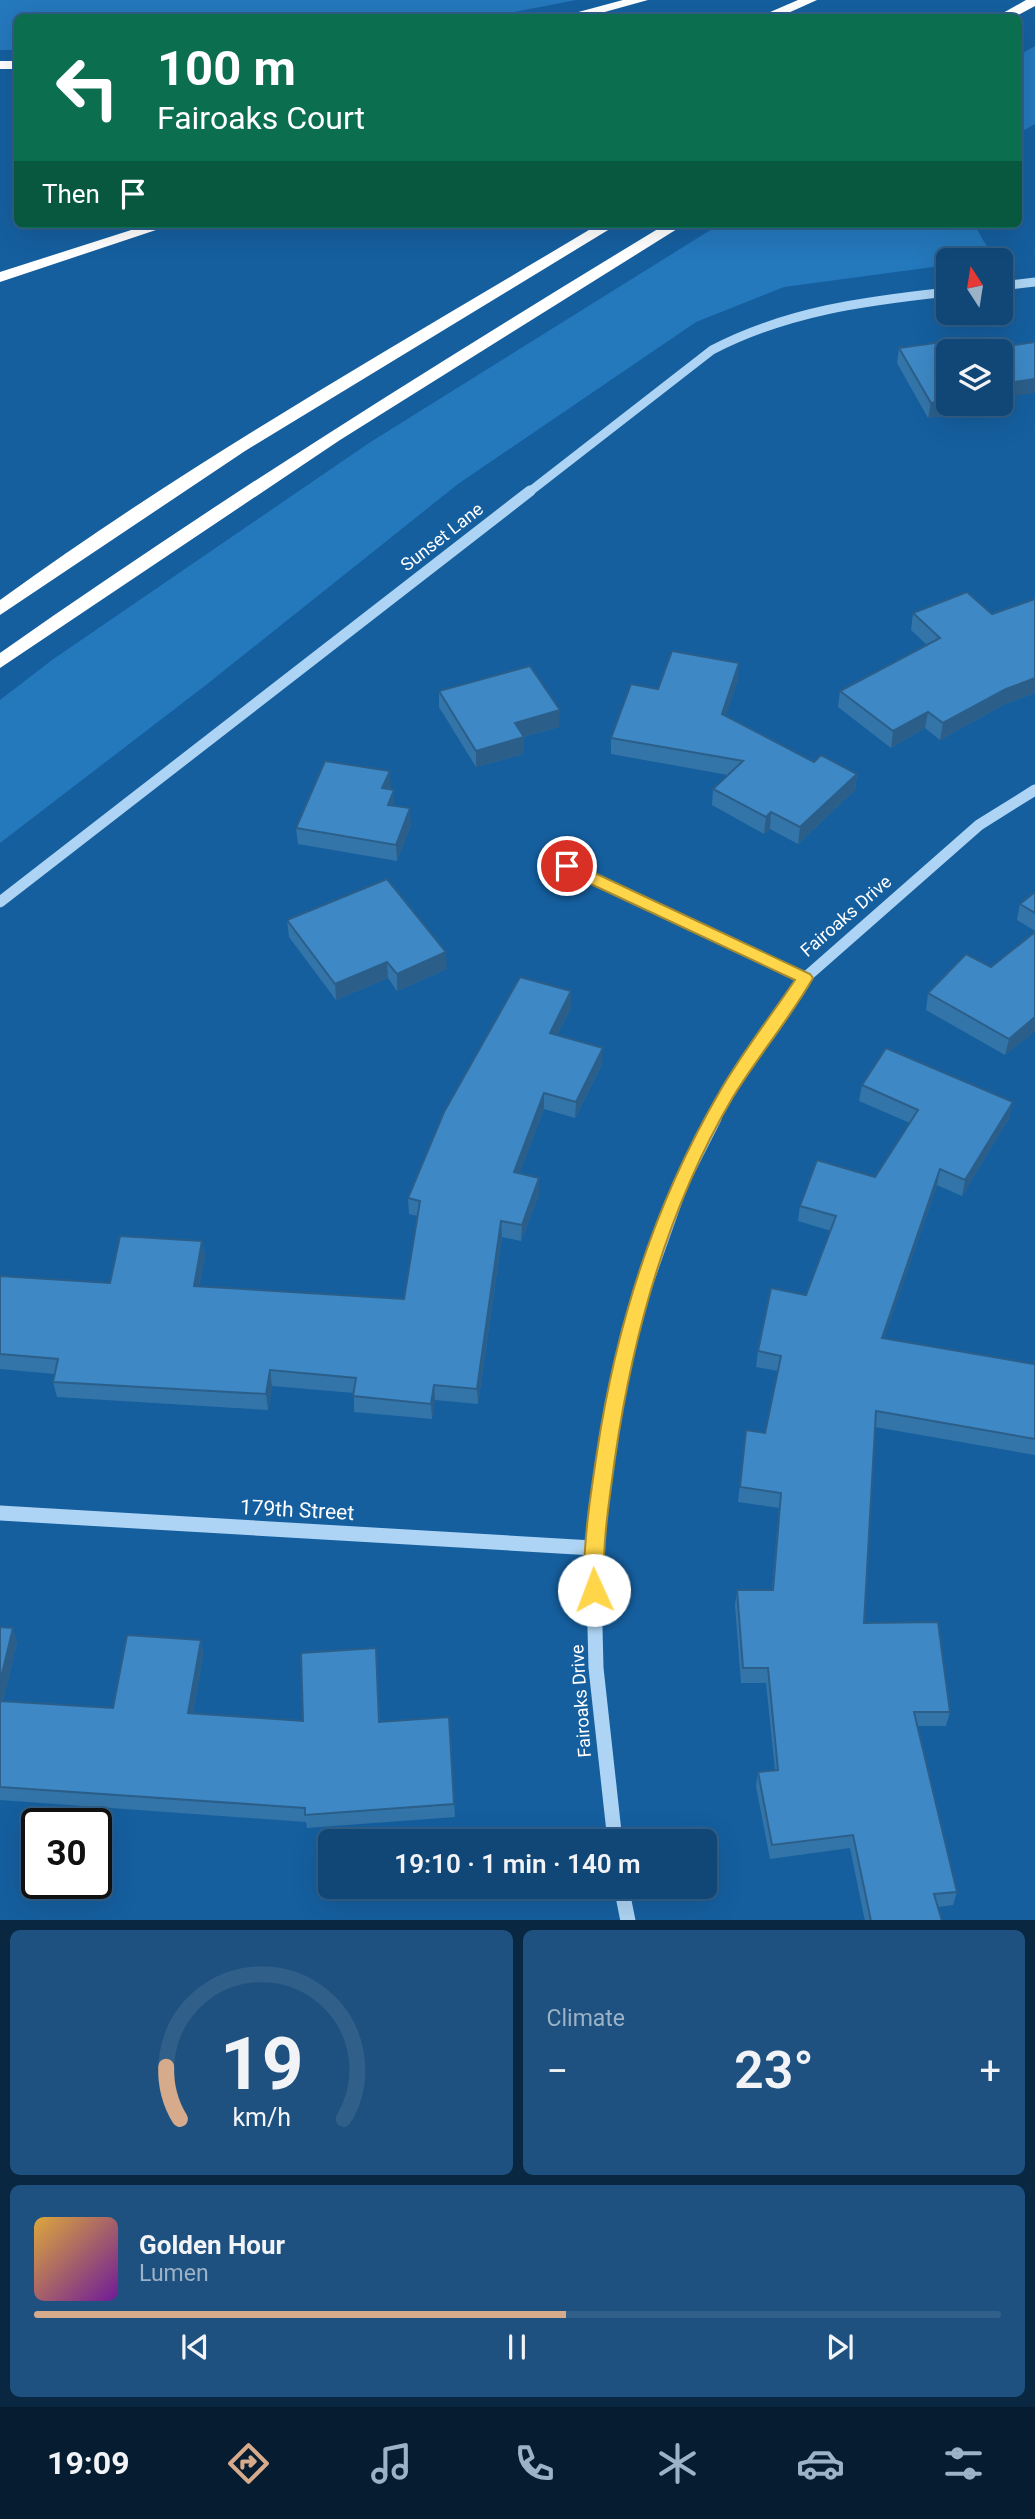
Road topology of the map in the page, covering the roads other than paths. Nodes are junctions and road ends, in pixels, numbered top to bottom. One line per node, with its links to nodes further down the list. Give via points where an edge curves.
1 (641, 0): 4 (highway)
2 (810, 0): 5 (highway)
3 (1035, 1): 6 (highway)
4 (580, 14)
5 (773, 14)
6 (1009, 14)
7 (153, 228): 10 (highway)
8 (603, 228): 14 (highway, via 239,447 82,549)
9 (670, 228): 15 (highway, via 263,481)
10 (0, 277)
11 (1035, 282): 12 (street)
12 (1013, 285)
13 (936, 294): 18 (street, Sunset Lane, via 790,315 712,350)
14 (0, 609)
15 (0, 662)
16 (1035, 790): 19 (street, Fairoaks Drive, via 979,825)
17 (567, 866): 19 (street)
18 (0, 902)
19 (805, 978): 21 (street, Fairoaks Drive, via 726,1094 676,1195 629,1330 615,1392)
20 (0, 1513): 21 (street, 179th Street)
21 (593, 1548): 22 (street, Fairoaks Drive, via 596,1668)
22 (614, 1829)
23 (624, 1899): 24 (street)
24 (628, 1920)

